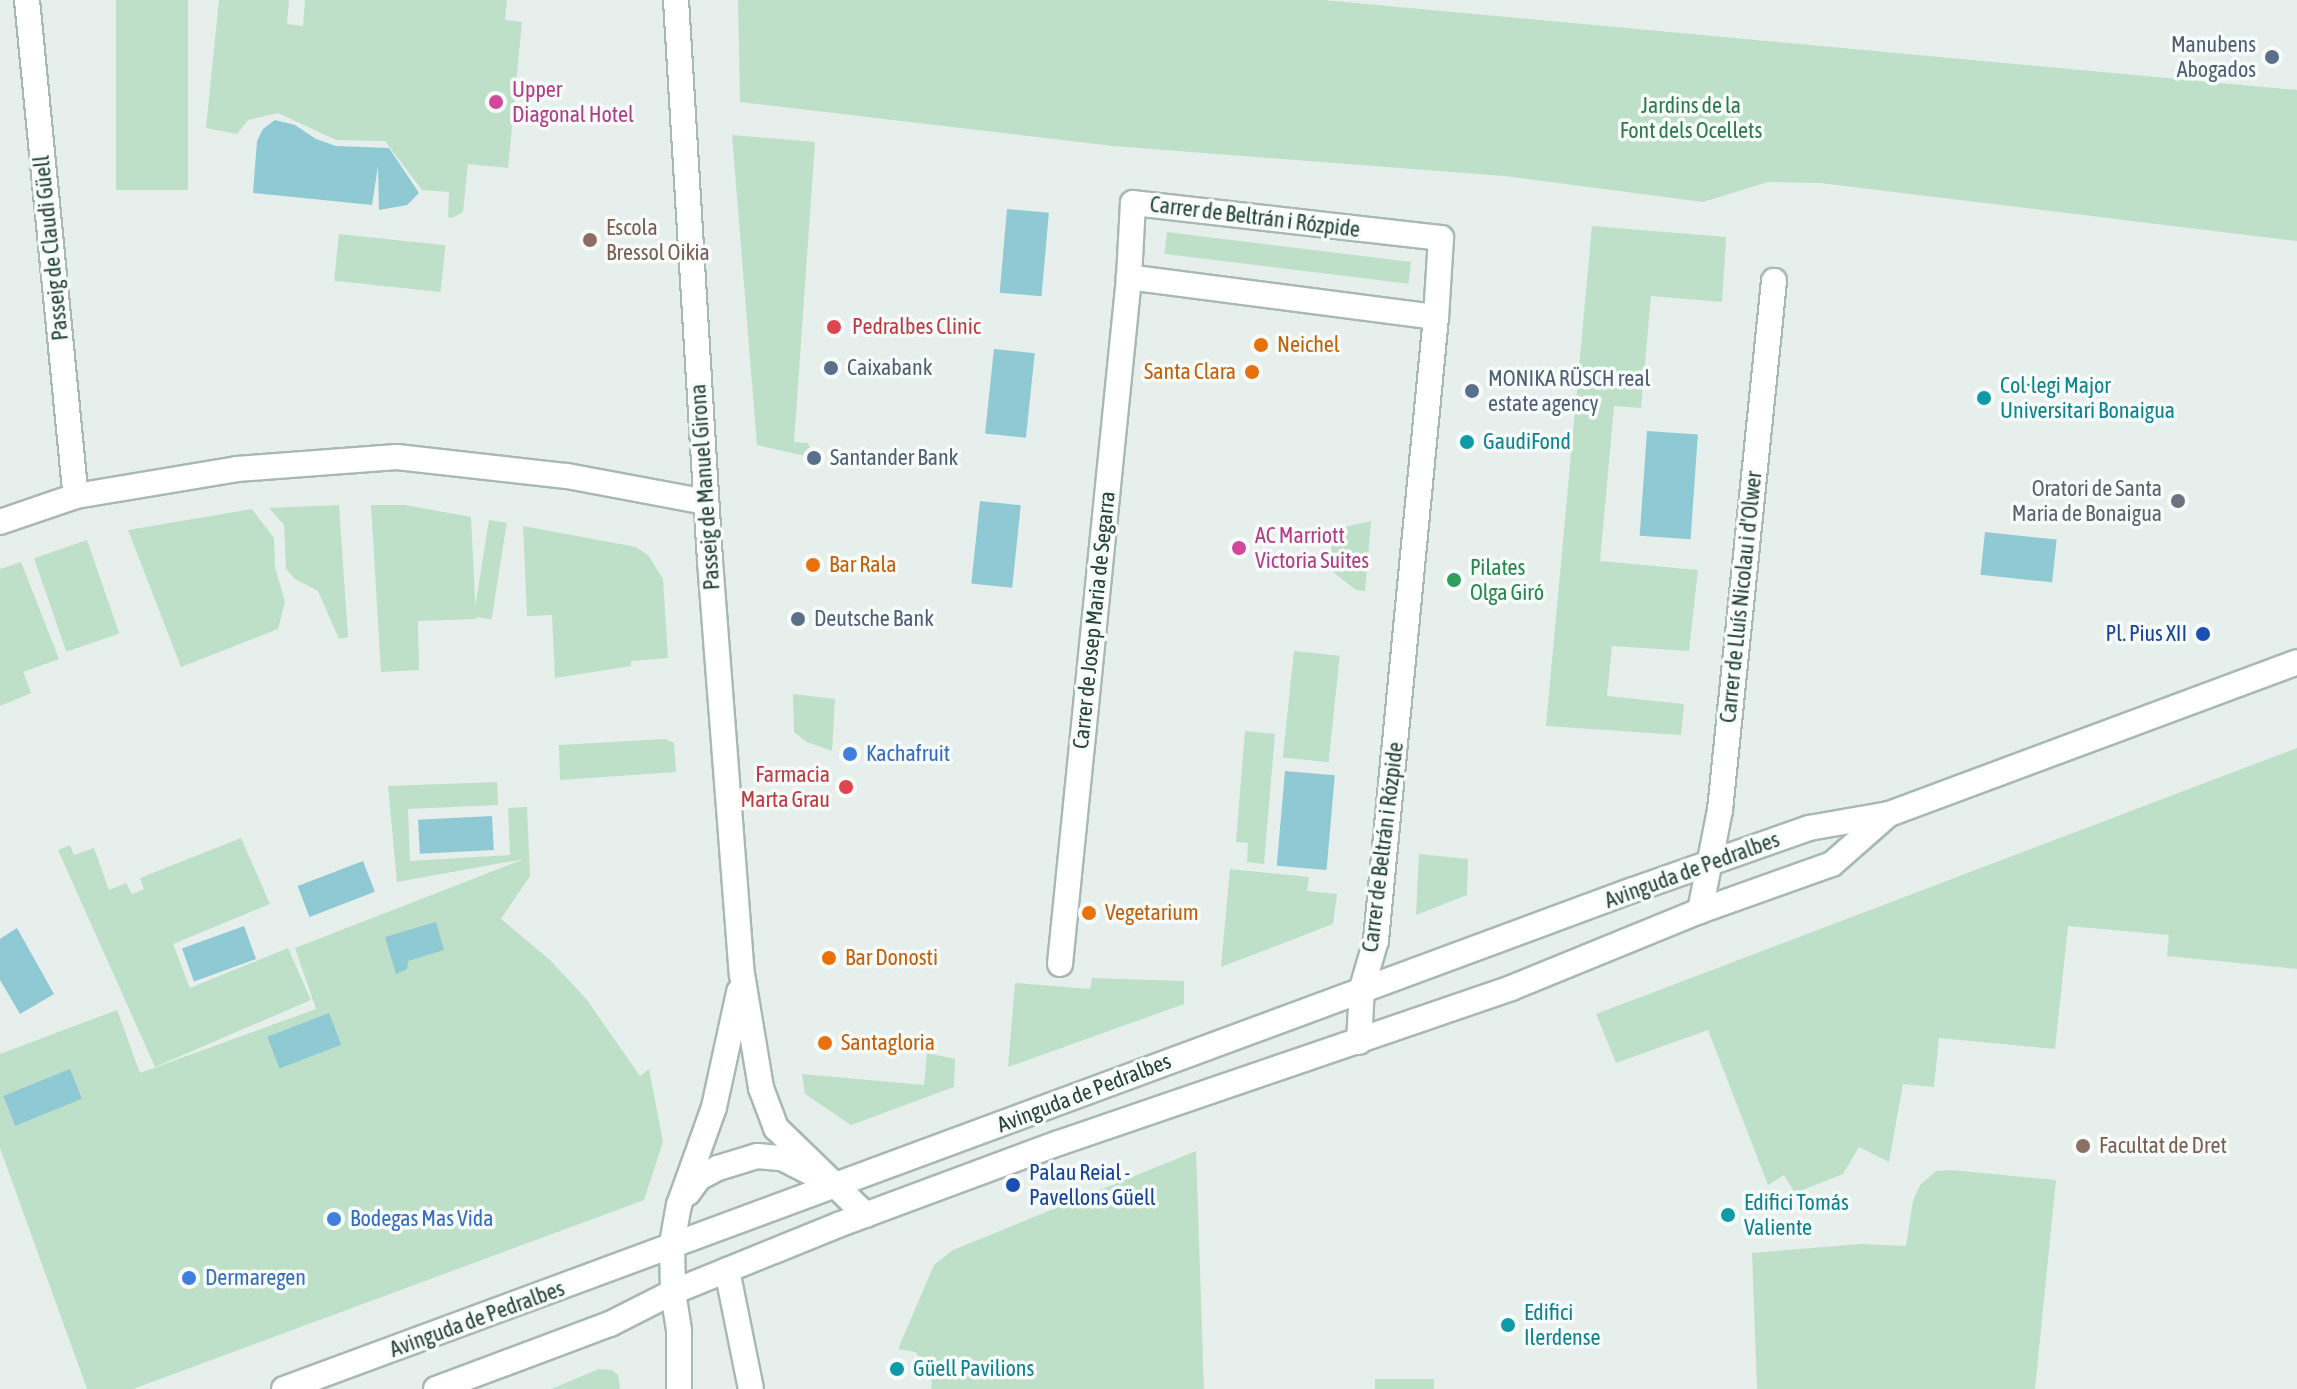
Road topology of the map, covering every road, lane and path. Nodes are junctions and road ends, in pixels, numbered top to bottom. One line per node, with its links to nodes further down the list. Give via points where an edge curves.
1 (27, 0): 6 (street, Passeig de Claudi Güell)
2 (676, 0): 7 (street, Passeig de Manuel Girona)
3 (1129, 277): 5 (street); 5 (street, Carrer de Beltrán i Rózpide, via 1133,203 1441,238); 13 (street, Carrer de Josep Maria de Segarra)
4 (1774, 281): 11 (street, Carrer de Lluís Nicolau i d'Olwer)
5 (1436, 317): 15 (street, Carrer de Beltrán i Rózpide, via 1376,940)
6 (76, 496): 7 (street, via 237,469 397,457 567,476); 8 (street)
7 (706, 502): 14 (street, Passeig de Manuel Girona)
8 (0, 522)
9 (2297, 662): 10 (street, Avinguda de Pedralbes)
10 (1889, 814): 11 (street, Avinguda de Pedralbes, via 1809,828); 12 (street, Avinguda de Pedralbes, via 1832,864)
11 (1711, 862): 12 (street, Carrer de Lluís Nicolau i d'Olwer); 15 (street, Avinguda de Pedralbes)
12 (1700, 911): 16 (street, Avinguda de Pedralbes, via 1511,988)
13 (1060, 964)
14 (742, 974): 17 (street, via 761,1088 776,1128); 18 (street, via 714,1107)
15 (1362, 988): 16 (street, Carrer de Beltrán i Rózpide); 17 (street, Avinguda de Pedralbes)
16 (1359, 1042): 19 (street, Avinguda de Pedralbes, via 1059,1143)
17 (834, 1186): 18 (street, via 782,1158 757,1156 699,1178); 19 (street); 20 (street, Avinguda de Pedralbes)
18 (679, 1205): 20 (street)
19 (866, 1215): 21 (street, Avinguda de Pedralbes)
20 (672, 1244): 22 (street); 23 (street, Avinguda de Pedralbes)
21 (727, 1270): 22 (street, Avinguda de Pedralbes); 26 (street)
22 (673, 1292): 24 (street, Avinguda de Pedralbes, via 610,1324); 25 (street)
23 (284, 1389)
24 (436, 1389)
25 (679, 1389)
26 (751, 1389)

